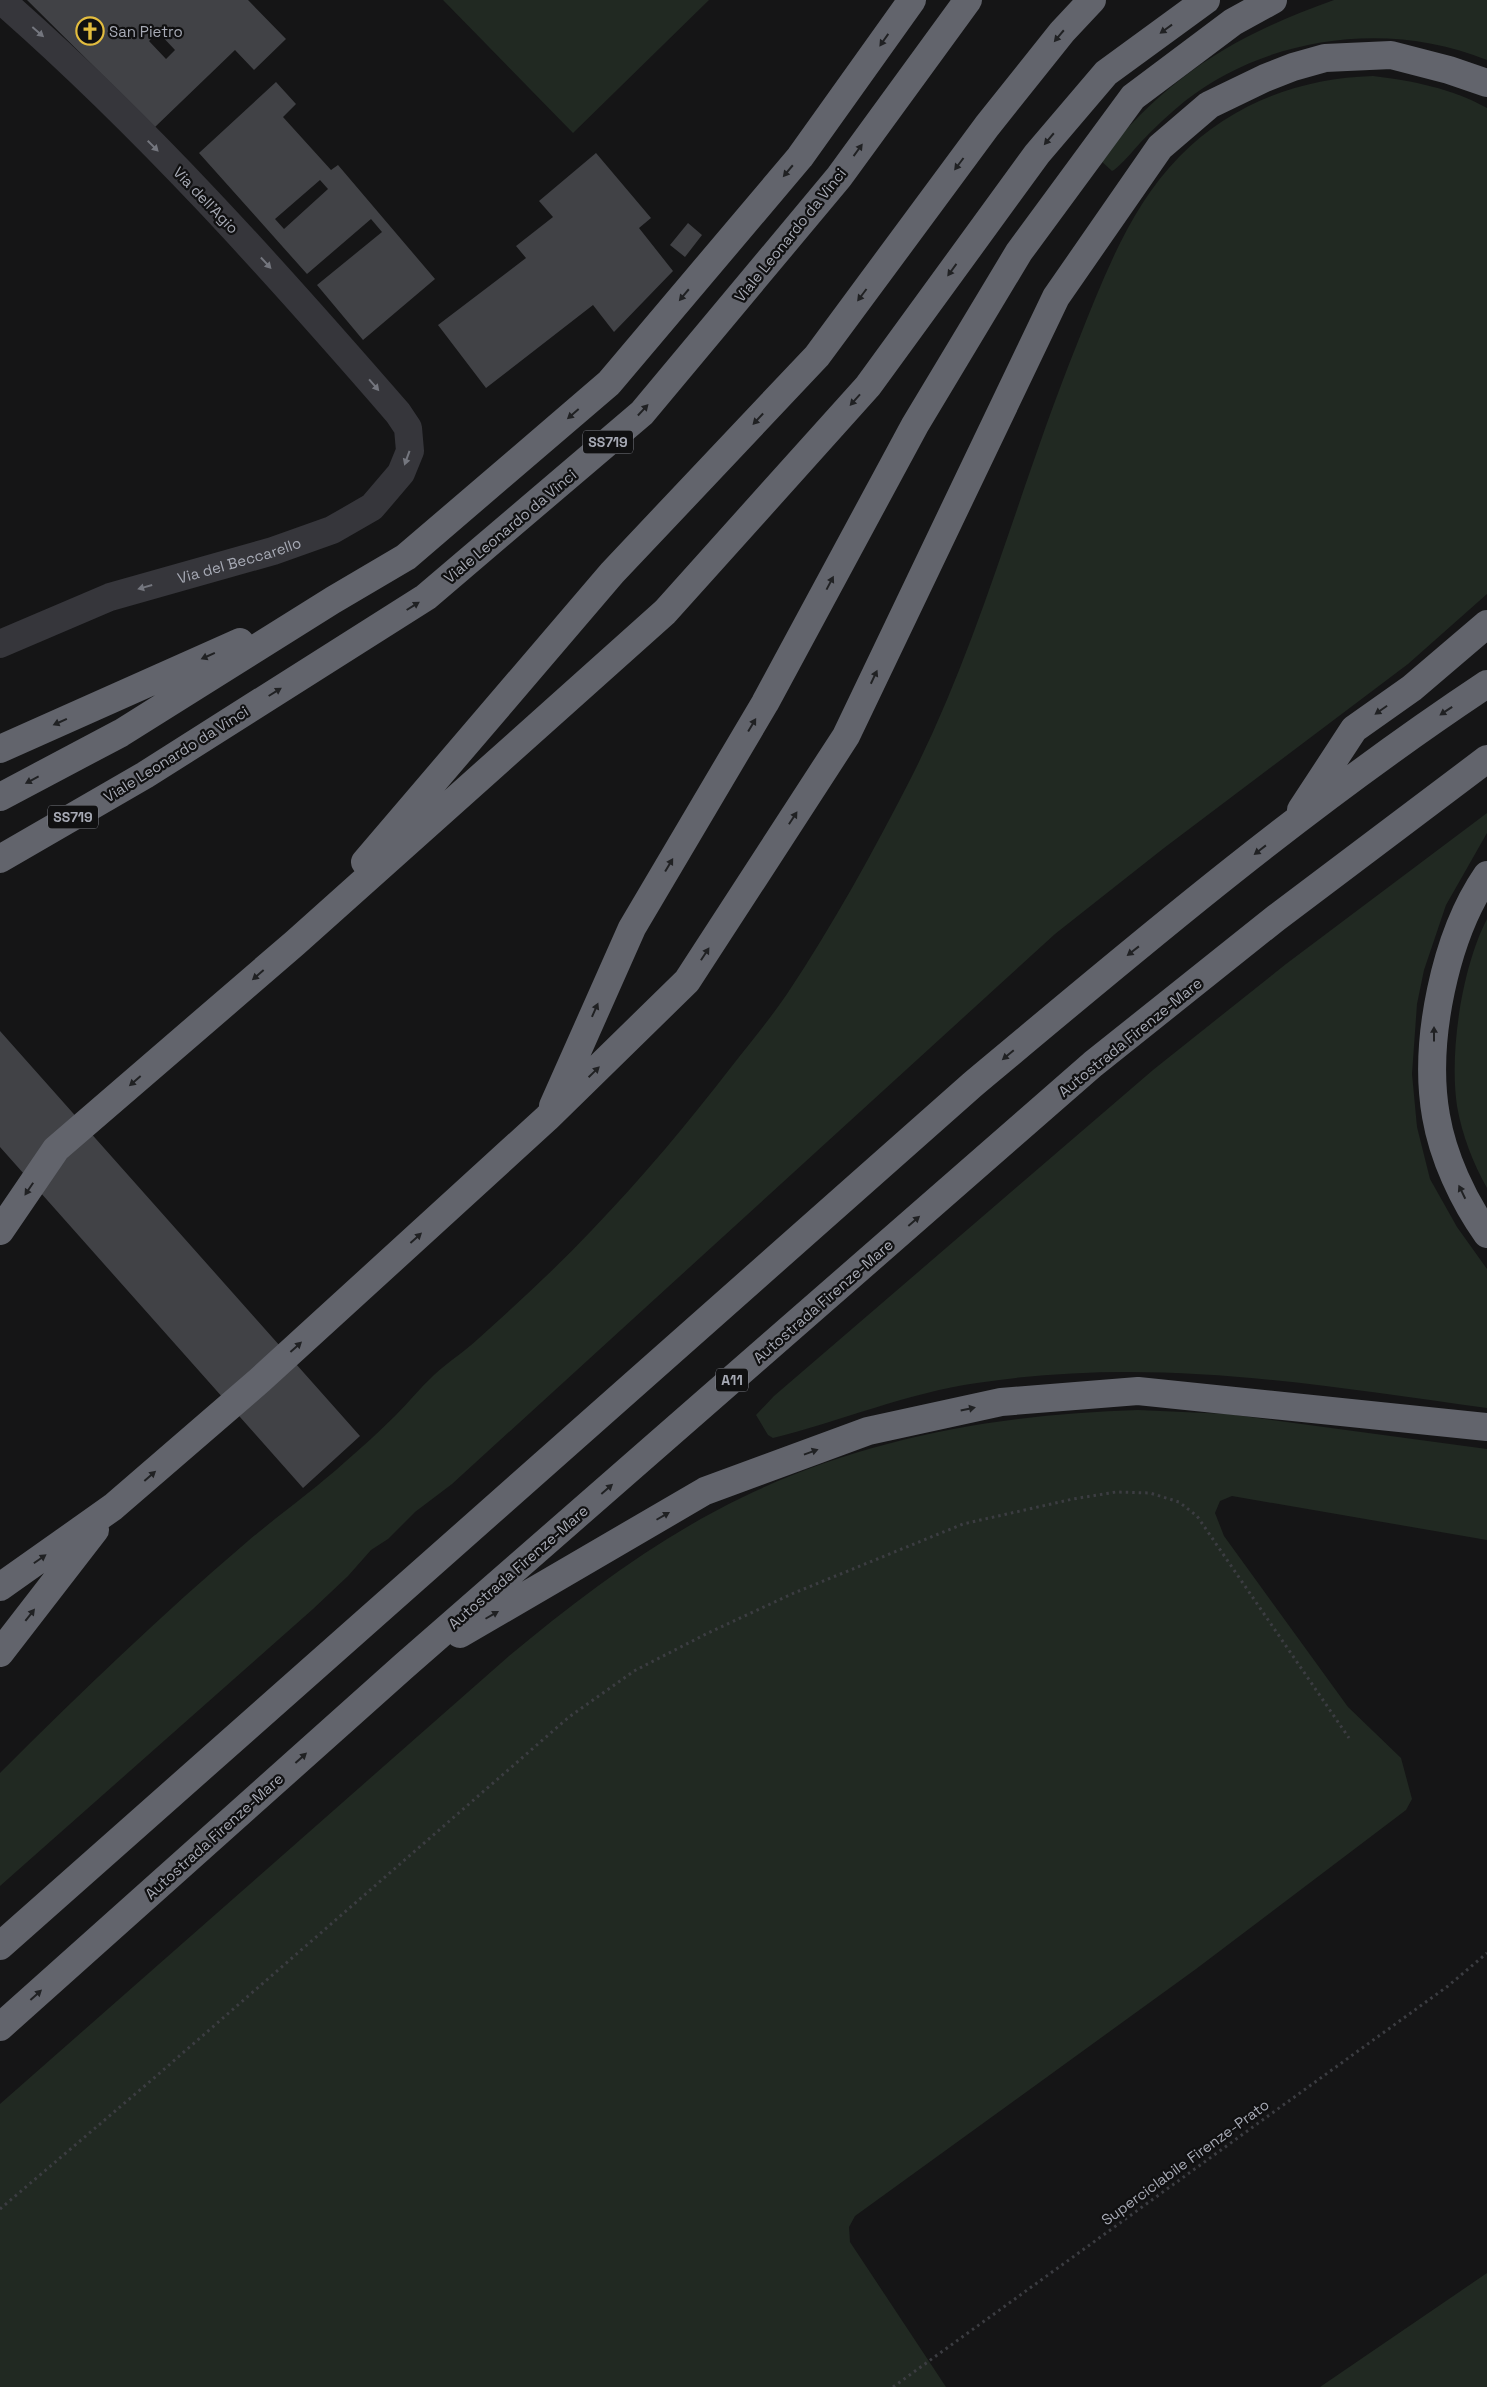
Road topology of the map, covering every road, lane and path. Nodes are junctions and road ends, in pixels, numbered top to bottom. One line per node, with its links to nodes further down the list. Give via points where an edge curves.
1 (1, 0): 8 (street, Via dell'Agio, one-way to 8, via 57,49 190,182 304,304)
2 (912, 0): 9 (highway, SS719, one-way to 9, via 800,157 609,383 406,558)
3 (968, 0): 17 (highway, Viale Leonardo da Vinci / SS719, one-way to 3, via 145,775 426,597 642,413 839,177)
4 (1092, 0): 19 (highway, one-way to 19, via 1062,32 987,126 817,356 612,573)
5 (1206, 0): 19 (highway, one-way to 19, via 1106,72 1037,154 868,386 665,612)
6 (1273, 0): 20 (highway, one-way to 6, via 632,928 765,703 915,424 1019,252 1133,97 1233,22)
7 (1487, 83): 20 (highway, one-way to 7, via 687,981 846,736 1056,297 1160,147 1209,105 1264,78 1325,58 1391,55)
8 (398, 413): 11 (street, Via del Beccarello, one-way to 11, via 408,428 410,451 401,473 372,507 332,530 273,551 110,597)
9 (332, 600): 13 (highway, one-way to 13); 15 (highway, SS719, one-way to 15, via 121,733)
10 (1487, 624): 16 (highway, one-way to 16, via 1412,688 1354,729)
11 (0, 644)
12 (1487, 684): 16 (highway, one-way to 16, via 1438,716)
13 (0, 749)
14 (1487, 759): 27 (highway, Autostrada Firenze-Mare / A11, one-way to 14, via 1093,1064 1276,918)
15 (0, 797)
16 (1291, 825): 29 (highway, one-way to 29, via 972,1085)
17 (0, 859)
18 (1487, 875): 22 (highway, one-way to 18, via 1473,1214 1446,1149 1436,1116 1434,1086 1434,1023 1444,974 1458,930)
19 (295, 943): 21 (highway, one-way to 21, via 56,1149)
20 (547, 1118): 24 (highway, one-way to 20, via 260,1380)
21 (0, 1231)
22 (1487, 1234)
23 (1487, 1427): 27 (highway, one-way to 23, via 705,1491 868,1431 1001,1402 1138,1391)
24 (113, 1508): 25 (highway, one-way to 24); 26 (highway, one-way to 24)
25 (0, 1586)
26 (0, 1653)
27 (404, 1666): 31 (highway, Autostrada Firenze-Mare / A11, one-way to 27)
28 (1349, 1738): 32 (path, via 1197,1516 1179,1502 1150,1493 1116,1492 963,1524 802,1590 706,1634 634,1671 569,1717)
29 (0, 1946)
30 (1487, 1953): 33 (path, Superciclabile Firenze-Prato, via 1448,1986)
31 (0, 2027)
32 (0, 2209)
33 (893, 2387)

